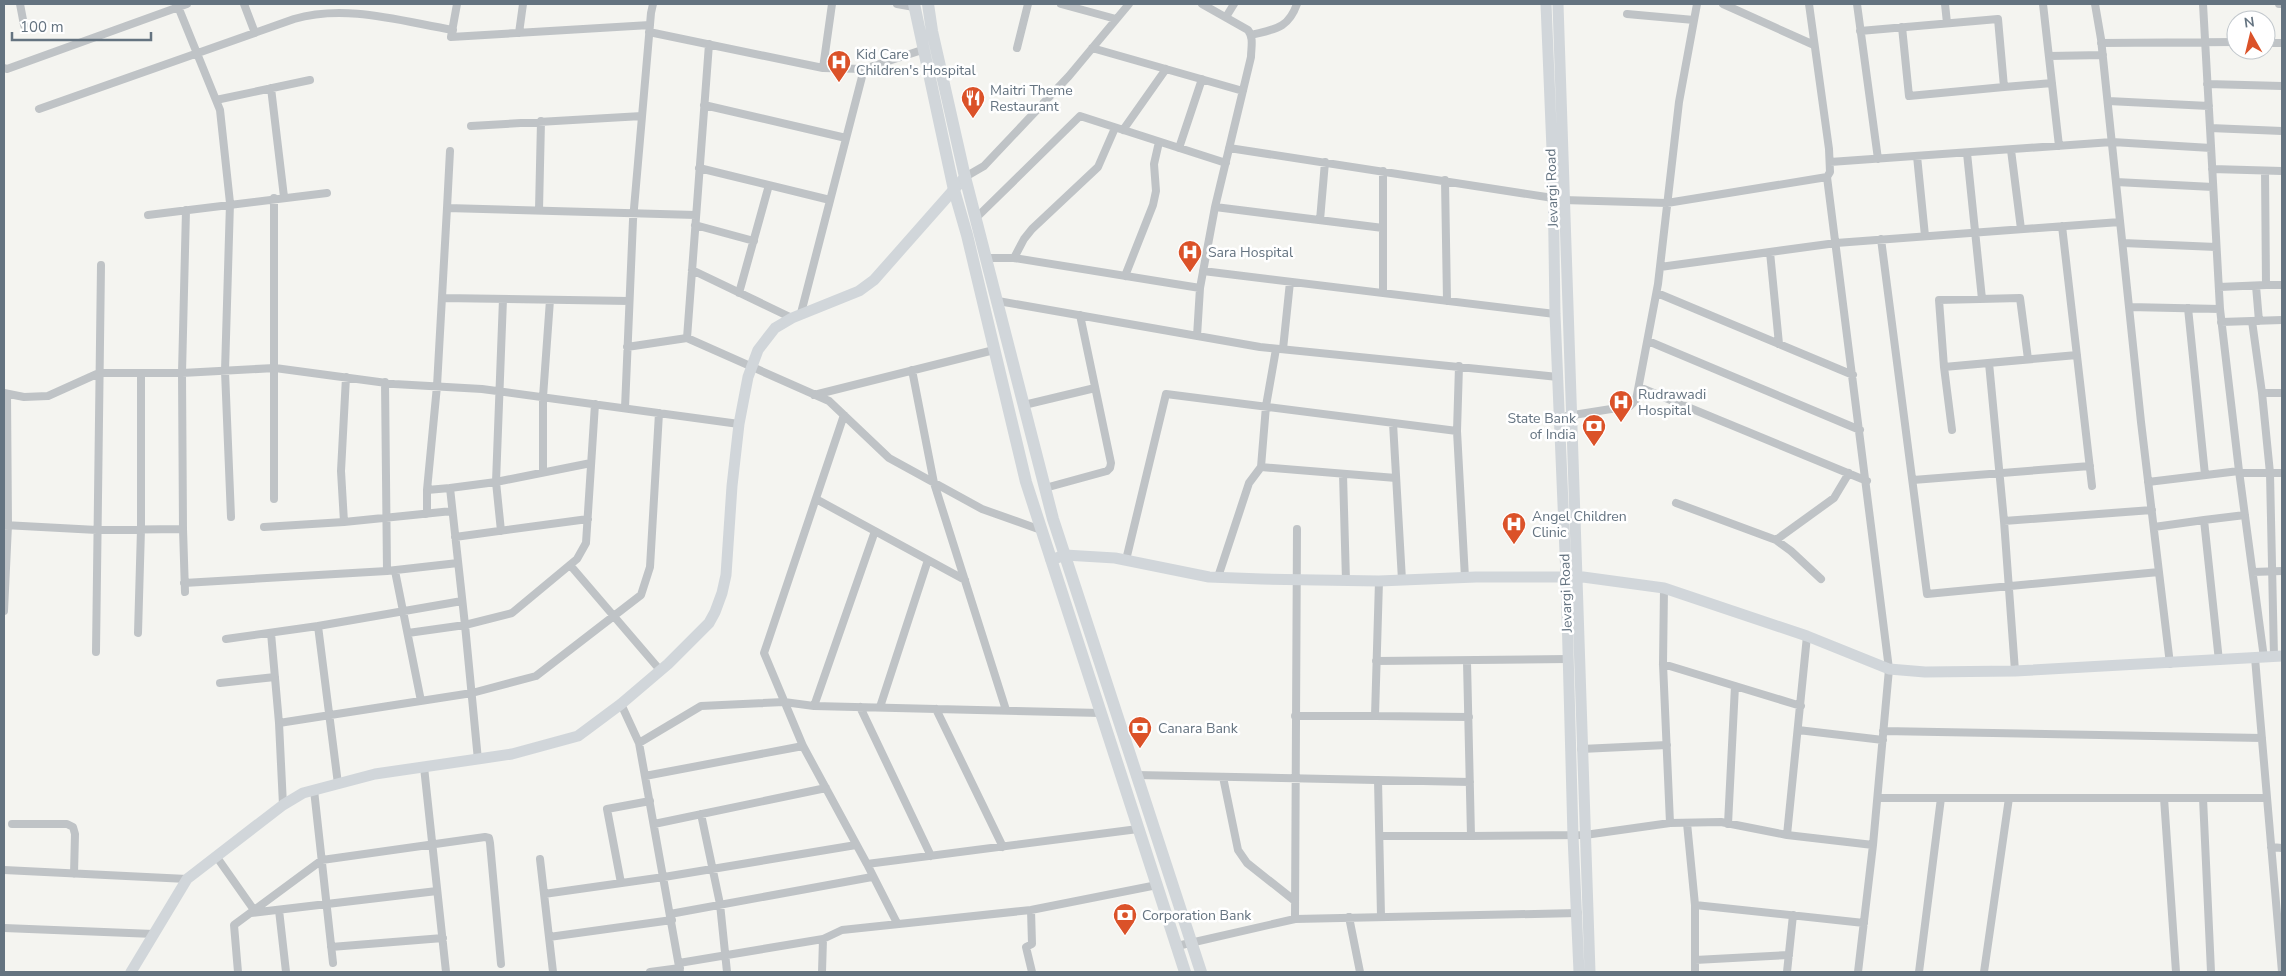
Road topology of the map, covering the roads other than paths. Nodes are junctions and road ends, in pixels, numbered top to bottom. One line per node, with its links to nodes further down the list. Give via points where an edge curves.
1 (20, 4): 33 (street)
2 (187, 4): 26 (street)
3 (244, 4): 38 (street)
4 (457, 4): 36 (street)
5 (523, 4): 39 (street)
6 (654, 4): 35 (street)
7 (832, 4): 53 (street)
8 (897, 4): 27 (street)
9 (928, 4): 95 (main road)
10 (1028, 4): 46 (street)
11 (1062, 4): 30 (street)
12 (1129, 4): 30 (street)
13 (1202, 4): 29 (street)
14 (1234, 4): 29 (street)
15 (1297, 4): 40 (street, via 1285,24)
16 (1546, 4): 105 (street, Jevargi Road)
17 (1558, 4): 105 (street)
18 (1697, 4): 31 (street)
19 (1723, 4): 45 (street)
20 (1809, 4): 45 (street)
21 (1857, 4): 37 (street)
22 (1945, 4): 32 (street)
23 (2043, 4): 51 (street)
24 (2095, 4): 43 (street)
25 (2203, 4): 41 (street)
26 (178, 5): 49 (street); 52 (street)
27 (914, 5): 48 (main road)
28 (1627, 14): 31 (street)
29 (1226, 17): 40 (street)
30 (1116, 19): 47 (street)
31 (1694, 20): 107 (street, via 1679,102)
32 (1947, 23): 34 (street); 61 (street, via 1998,19)
33 (24, 25)
34 (1902, 27): 37 (street); 61 (street, via 1909,96)
35 (649, 28): 39 (street); 44 (street); 69 (street)
36 (452, 30): 38 (street, via 337,11 306,15); 39 (street, via 451,38)
37 (1860, 31): 86 (street)
38 (255, 33): 49 (street)
39 (519, 33)
40 (1251, 35): 63 (street, via 1251,57)
41 (2205, 41): 42 (street); 43 (street); 59 (street)
42 (2226, 42)
43 (2101, 43): 50 (street)
44 (709, 44): 53 (street); 66 (street)
45 (1814, 45): 88 (street)
46 (1018, 48)
47 (1092, 48): 55 (street); 95 (street, via 1070,76 984,166)
48 (922, 50): 54 (street); 101 (main road)
49 (198, 54): 64 (street); 68 (street)
50 (2103, 55): 51 (street); 65 (street)
51 (2049, 56): 58 (street)
52 (4, 68)
53 (824, 68): 54 (street)
54 (864, 69): 75 (street)
55 (1166, 69): 56 (street); 73 (street)
56 (1202, 79): 63 (street); 79 (street)
57 (310, 80): 62 (street)
58 (2052, 83): 61 (street); 78 (street)
59 (2208, 84): 60 (street); 67 (street)
60 (2282, 86)
61 (2004, 87)
62 (271, 88): 64 (street); 103 (street)
63 (1243, 91): 80 (street)
64 (216, 100): 108 (street, via 220,110)
65 (2108, 100): 67 (street); 77 (street)
66 (704, 105): 75 (street); 90 (street)
67 (2209, 106): 72 (street)
68 (39, 109)
69 (642, 116): 70 (street); 113 (street)
70 (541, 121): 71 (street); 112 (street)
71 (471, 126)
72 (2210, 128): 74 (street); 81 (street)
73 (1119, 129): 76 (street); 116 (street, via 1080,116); 132 (street, via 1098,167 1027,234)
74 (2282, 131)
75 (846, 138): 106 (street)
76 (1159, 142): 79 (street); 137 (street, via 1154,164 1155,198)
77 (2112, 142): 78 (street); 81 (street); 98 (street)
78 (2059, 146): 82 (street)
79 (1179, 148): 89 (street)
80 (1229, 148): 87 (street); 89 (street)
81 (2211, 148): 91 (street)
82 (2011, 150): 84 (street); 122 (street)
83 (450, 151): 110 (street)
84 (1967, 153): 85 (street); 123 (street)
85 (1916, 156): 86 (street); 124 (street)
86 (1878, 159): 88 (street)
87 (1324, 162): 92 (street); 117 (street)
88 (1830, 162): 96 (street)
89 (1226, 163): 109 (street)
90 (700, 168): 99 (street); 115 (street)
91 (2212, 169): 93 (street); 100 (street)
92 (1382, 171): 97 (street); 121 (street)
93 (2265, 171): 94 (street); 141 (street)
94 (2282, 172)
95 (965, 177): 101 (street); 116 (main road)
96 (1827, 177): 107 (street); 127 (street)
97 (1445, 180): 105 (street); 153 (street)
98 (2116, 182): 100 (street); 118 (street)
99 (769, 185): 106 (street); 126 (street)
100 (2213, 187): 129 (street)
101 (954, 190): 159 (street, via 874,280 859,291); 169 (main road)
102 (327, 193): 103 (street)
103 (284, 197): 104 (street)
104 (274, 198): 108 (street); 176 (street)
105 (1558, 199): 107 (street); 157 (street, Jevargi Road); 201 (street)
106 (830, 200): 159 (street)
107 (1668, 203): 134 (street)
108 (230, 204): 111 (street); 178 (street)
109 (1215, 207): 117 (street); 136 (street)
110 (447, 208): 112 (street); 147 (street)
111 (186, 210): 114 (street); 180 (street)
112 (539, 210): 113 (street)
113 (634, 212): 115 (street); 151 (street)
114 (148, 215)
115 (696, 215): 119 (street)
116 (977, 217): 131 (main road)
117 (1320, 220): 121 (street)
118 (2120, 222): 120 (street); 128 (street)
119 (695, 226): 126 (street); 135 (street)
120 (2062, 226): 122 (street); 170 (street)
121 (1383, 228): 145 (street)
122 (2021, 229): 123 (street)
123 (1975, 232): 124 (street); 149 (street)
124 (1925, 236): 125 (street)
125 (1881, 239): 127 (street); 220 (street)
126 (754, 241): 144 (street)
127 (1836, 242): 130 (street); 182 (street)
128 (2123, 243): 129 (street); 154 (street)
129 (2216, 247): 142 (street)
130 (1770, 252): 134 (street); 166 (street)
131 (987, 258): 132 (street); 152 (main road)
132 (1014, 258): 137 (street)
133 (101, 265): 179 (street)
134 (1660, 267): 146 (street)
135 (692, 270): 144 (street); 164 (street)
136 (1203, 271): 138 (street); 143 (street)
137 (1125, 276): 143 (street)
138 (1290, 282): 145 (street); 168 (street)
139 (2282, 285): 141 (street)
140 (2256, 286): 141 (street); 142 (street); 161 (street)
141 (2266, 286)
142 (2219, 287): 156 (street)
143 (1200, 288): 163 (street)
144 (739, 293): 159 (street)
145 (1383, 293): 153 (street)
146 (1657, 293): 165 (street); 166 (street)
147 (442, 298): 148 (street); 186 (street)
148 (504, 299): 150 (street); 189 (street)
149 (1982, 299): 171 (street, via 2020,298); 175 (street, via 1939,300)
150 (550, 300): 151 (street); 194 (street)
151 (629, 301): 167 (street)
152 (998, 301): 158 (street); 196 (main road)
153 (1446, 301): 157 (street)
154 (2129, 307): 155 (street); 222 (street)
155 (2188, 308): 156 (street); 217 (street)
156 (2220, 309): 162 (street)
157 (1555, 314): 184 (street, Jevargi Road)
158 (1080, 315): 163 (street); 188 (street)
159 (796, 316): 174 (street, via 775,328 758,350)
160 (2282, 320): 161 (street)
161 (2256, 321): 162 (street); 190 (street)
162 (2221, 322): 211 (street)
163 (1197, 336): 168 (street)
164 (687, 338): 167 (street); 174 (street)
165 (1648, 341): 187 (street); 204 (street)
166 (1779, 344): 182 (street)
167 (627, 348): 198 (street)
168 (1279, 349): 173 (street); 197 (street)
169 (994, 350): 177 (street); 248 (main road, via 1026,482)
170 (2077, 355): 171 (street); 208 (street)
171 (2028, 359): 172 (street)
172 (1989, 363): 175 (street); 215 (street)
173 (1459, 366): 184 (street); 206 (street)
174 (752, 367): 193 (street); 203 (street)
175 (1944, 367): 205 (street)
176 (275, 368): 178 (street); 183 (street); 228 (street)
177 (912, 370): 193 (street); 223 (street)
178 (225, 371): 180 (street); 235 (street)
179 (99, 373): 181 (street); 192 (street, via 48,396); 247 (street)
180 (182, 373): 181 (street); 245 (street)
181 (141, 374): 244 (street)
182 (1853, 375): 204 (street)
183 (346, 377): 185 (street); 240 (street, via 341,471)
184 (1558, 377): 201 (street, Jevargi Road)
185 (385, 382): 186 (street); 236 (street)
186 (437, 386): 189 (street); 227 (street)
187 (1639, 387): 201 (street, via 1636,400 1630,406); 212 (street)
188 (1096, 388): 196 (street); 226 (street, via 1110,468)
189 (499, 391): 194 (street); 221 (street)
190 (2262, 393): 191 (street); 213 (street)
191 (2282, 393)
192 (6, 394): 241 (street)
193 (814, 395): 200 (street, via 829,401)
194 (544, 397): 195 (street); 210 (street)
195 (594, 404): 198 (street); 207 (street)
196 (1024, 405): 226 (main road)
197 (1266, 406): 202 (street); 209 (street); 256 (street, via 1166,394)
198 (625, 408): 199 (street)
199 (659, 413): 203 (street); 280 (street, via 650,567 641,595)
200 (844, 415): 223 (street, via 889,458); 229 (street)
201 (1566, 416): 264 (street, Jevargi Road)
202 (1393, 422): 206 (street); 218 (street)
203 (740, 424): 297 (street, via 722,593 709,623)
204 (1860, 430): 219 (street)
205 (1952, 430)
206 (1457, 431): 266 (street)
207 (591, 463): 210 (street); 237 (street)
208 (2090, 466): 215 (street); 224 (street)
209 (1261, 467): 214 (street); 265 (street, via 1249,483)
210 (543, 472): 221 (street)
211 (2239, 472): 213 (street); 217 (street); 234 (street)
212 (1849, 473): 219 (street); 252 (street, via 1834,498)
213 (2270, 473): 216 (street); 260 (street)
214 (1343, 474): 218 (street); 271 (street)
215 (2001, 474): 220 (street); 239 (street)
216 (2282, 474)
217 (2205, 475): 222 (street)
218 (1396, 478): 269 (street)
219 (1867, 480): 296 (street)
220 (1913, 480): 274 (street, via 1927,594)
221 (496, 482): 225 (street); 249 (street)
222 (2148, 482): 231 (street)
223 (934, 483): 248 (street, via 982,509); 267 (street)
224 (2092, 486)
225 (450, 488): 227 (street); 232 (street)
226 (1045, 488): 253 (main road)
227 (427, 490): 233 (street)
228 (274, 499)
229 (816, 499): 250 (street); 304 (street, via 764,653)
230 (1676, 503): 252 (street)
231 (2152, 510): 239 (street); 243 (street)
232 (452, 512): 233 (street); 251 (street)
233 (427, 514): 236 (street)
234 (2245, 515): 238 (street); 263 (street)
235 (231, 517)
236 (386, 518): 240 (street); 259 (street)
237 (588, 519): 249 (street); 258 (street, via 586,543)
238 (2204, 520): 243 (street); 292 (street)
239 (2004, 521): 274 (street)
240 (344, 522): 242 (street)
241 (6, 525): 247 (street); 278 (street)
242 (264, 527)
243 (2154, 528): 262 (street)
244 (141, 529): 245 (street); 247 (street); 283 (street)
245 (183, 529): 273 (street)
246 (1297, 529): 268 (street)
247 (97, 530): 288 (street)
248 (1042, 530): 255 (main road)
249 (501, 531): 251 (street)
250 (875, 531): 254 (street); 306 (street)
251 (455, 537): 257 (street)
252 (1776, 540): 270 (street)
253 (1065, 555): 255 (street); 256 (street); 328 (main road)
254 (928, 560): 267 (street); 309 (street)
255 (1051, 560): 312 (main road)
256 (1126, 560): 265 (street)
257 (458, 563): 259 (street); 277 (street)
258 (570, 565): 280 (street); 281 (street, via 512,613)
259 (391, 571): 273 (street); 279 (street)
260 (2272, 571): 261 (street); 263 (street); 289 (street)
261 (2282, 571)
262 (2159, 572): 274 (street); 295 (street)
263 (2253, 572): 289 (street)
264 (1572, 576): 266 (street); 275 (street); 290 (street, Jevargi Road); 325 (street)
265 (1218, 577): 268 (street)
266 (1465, 578): 269 (street)
267 (965, 580): 311 (street)
268 (1298, 580): 271 (street); 314 (street)
269 (1402, 580): 272 (street)
270 (1821, 580)
271 (1346, 581): 272 (street)
272 (1379, 582): 291 (street)
273 (184, 583): 276 (street)
274 (2008, 586): 298 (street)
275 (1664, 588): 286 (street); 294 (street)
276 (185, 592)
277 (462, 601): 279 (street); 281 (street)
278 (4, 611)
279 (403, 611): 282 (street); 285 (street)
280 (614, 616): 297 (street); 302 (street, via 536,676)
281 (465, 625): 285 (street); 302 (street)
282 (318, 626): 284 (street); 313 (street)
283 (138, 633)
284 (271, 633): 287 (street); 299 (street)
285 (408, 633): 303 (street)
286 (1807, 636): 296 (street); 307 (street)
287 (226, 639)
288 (96, 652)
289 (2269, 657): 292 (street); 320 (street)
290 (1568, 659): 293 (street); 356 (street, Jevargi Road)
291 (1376, 661): 293 (street); 315 (street)
292 (2219, 661): 295 (street)
293 (1467, 662): 316 (street)
294 (1663, 664): 301 (street); 323 (street)
295 (2170, 664): 298 (street)
296 (1889, 669): 298 (street); 319 (street)
297 (660, 670): 305 (street)
298 (2015, 671)
299 (275, 678): 300 (street); 317 (street)
300 (220, 683)
301 (1735, 686): 307 (street); 350 (street)
302 (472, 693): 303 (street); 326 (street)
303 (421, 701): 313 (street)
304 (784, 702): 306 (street); 322 (street, via 701,706); 324 (street)
305 (621, 704): 322 (street); 326 (street, via 578,736 545,747)
306 (814, 706): 308 (street)
307 (1801, 706): 318 (street)
308 (860, 707): 309 (street); 363 (street)
309 (880, 708): 310 (street)
310 (936, 709): 311 (street); 360 (street)
311 (1006, 710): 312 (street)
312 (1101, 713): 351 (main road)
313 (328, 716): 317 (street); 334 (street)
314 (1295, 716): 315 (street); 331 (street)
315 (1375, 716): 316 (street)
316 (1469, 717): 333 (street)
317 (278, 723): 344 (street)
318 (1798, 730): 321 (street); 353 (street)
319 (1883, 731): 320 (street); 321 (street)
320 (2262, 738): 342 (street)
321 (1882, 740): 337 (street)
322 (639, 743): 329 (street)
323 (1667, 745): 325 (street); 346 (street)
324 (803, 746): 329 (street); 335 (street)
325 (1581, 749): 352 (street)
326 (478, 760): 327 (street)
327 (424, 767): 334 (street, via 375,774); 357 (street)
328 (1136, 775): 330 (street); 398 (main road)
329 (645, 776): 343 (street)
330 (1223, 777): 331 (street); 378 (street, via 1238,850 1247,862)
331 (1295, 778): 332 (street); 378 (street)
332 (1378, 780): 333 (street); 354 (street)
333 (1470, 782): 355 (street)
334 (338, 784): 336 (street)
335 (826, 788): 345 (street); 358 (street)
336 (314, 790): 344 (street); 366 (street)
337 (1878, 798): 338 (street); 359 (street)
338 (1941, 798): 339 (street); 424 (street)
339 (2009, 798): 340 (street); 425 (street)
340 (2164, 798): 341 (street); 426 (street)
341 (2203, 798): 342 (street); 427 (street)
342 (2267, 798): 361 (street)
343 (650, 802): 349 (street); 374 (street, via 607,809)
344 (283, 805): 364 (street)
345 (701, 814): 349 (street); 368 (street)
346 (1670, 823): 347 (street); 352 (street)
347 (1687, 823): 350 (street); 381 (street)
348 (12, 824): 370 (street, via 67,824 73,827)
349 (654, 824): 373 (street)
350 (1728, 824): 353 (street)
351 (1138, 829): 360 (street); 375 (main road)
352 (1585, 835): 356 (street); 420 (street)
353 (1787, 835): 359 (street)
354 (1380, 836): 355 (street); 386 (street)
355 (1471, 836): 356 (street)
356 (1573, 836): 385 (street, Jevargi Road)
357 (432, 843): 366 (street); 376 (street); 405 (street, via 489,838)
358 (856, 845): 367 (street); 368 (street)
359 (1873, 845): 392 (street)
360 (1003, 847): 363 (street)
361 (2271, 847): 362 (street); 428 (street)
362 (2282, 848)
363 (931, 856): 367 (street)
364 (213, 858): 372 (street); 384 (street)
365 (540, 859): 377 (street)
366 (322, 860): 379 (street); 384 (street)
367 (867, 864): 371 (street)
368 (713, 869): 373 (street); 380 (street)
369 (4, 870): 370 (street)
370 (74, 874): 372 (street)
371 (872, 876): 380 (street); 391 (street)
372 (189, 877): 394 (street)
373 (664, 877): 374 (street); 388 (street)
374 (620, 883): 377 (street)
375 (1157, 885): 383 (street); 399 (main road)
376 (437, 891): 379 (street); 396 (street)
377 (544, 894): 395 (street)
378 (1295, 901): 390 (street)
379 (326, 904): 382 (street); 400 (street)
380 (720, 904): 388 (street); 401 (street)
381 (1695, 905): 387 (street); 403 (street)
382 (279, 910): 384 (street); 409 (street)
383 (1031, 910): 391 (street); 415 (street, via 1032,944 1026,948)
384 (252, 912): 408 (street, via 232,929)
385 (1578, 913): 386 (street); 419 (street, Jevargi Road)
386 (1381, 916): 389 (street)
387 (1793, 916): 392 (street); 402 (street)
388 (671, 917): 395 (street); 406 (street)
389 (1349, 917): 390 (street); 418 (street)
390 (1295, 919): 398 (street)
391 (897, 923): 397 (street, via 842,930)
392 (1864, 923): 423 (street)
393 (4, 928): 394 (street)
394 (154, 934): 407 (street)
395 (550, 937): 411 (street)
396 (442, 938): 400 (street); 410 (street)
397 (823, 939): 401 (street); 414 (street)
398 (1190, 941): 399 (street); 417 (main road)
399 (1177, 946): 416 (main road)
400 (331, 947): 404 (street)
401 (726, 955): 406 (street); 413 (street)
402 (1789, 955): 403 (street); 422 (street)
403 (1695, 960): 421 (street)
404 (333, 963)
405 (501, 964)
406 (680, 968): 412 (street)
407 (131, 972)
408 (238, 972)
409 (286, 972)
410 (446, 972)
411 (553, 972)
412 (650, 972)
413 (727, 972)
414 (822, 972)
415 (1032, 972)
416 (1185, 972)
417 (1201, 972)
418 (1360, 972)
419 (1579, 972)
420 (1590, 972)
421 (1695, 972)
422 (1787, 972)
423 (1858, 972)
424 (1919, 972)
425 (1984, 972)
426 (2176, 972)
427 (2211, 972)
428 (2282, 972)

